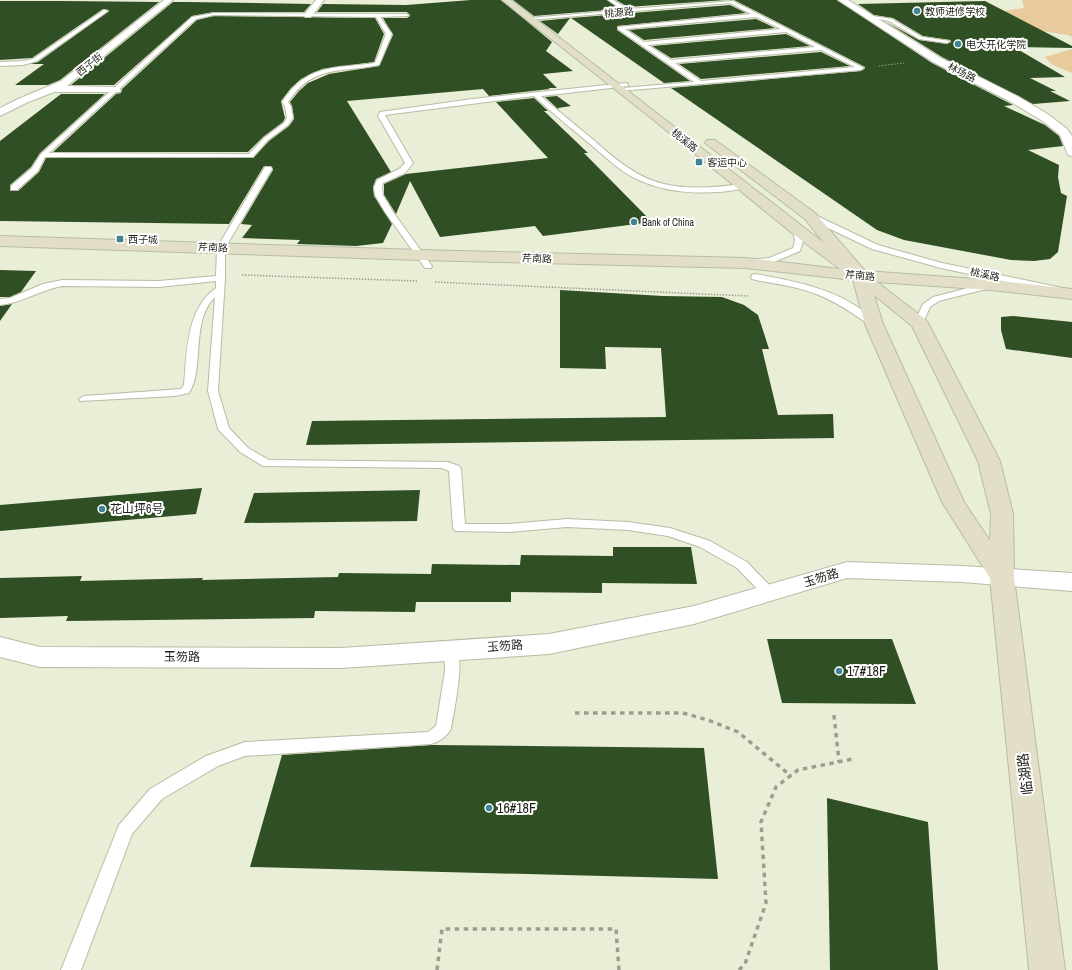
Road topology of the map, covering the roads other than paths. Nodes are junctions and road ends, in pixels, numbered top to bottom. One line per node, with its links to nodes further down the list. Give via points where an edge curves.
1 (169, 0): 24 (street, 西子街, via 65,83)
2 (320, 0): 9 (street)
3 (506, 0): 15 (street, 桃溪路)
4 (520, 0): 14 (street, 桃溪路)
5 (610, 0): 8 (lane)
6 (842, 0): 13 (street, 林场路)
7 (106, 11): 21 (lane, via 35,60)
8 (628, 11): 12 (lane, 桃源路, via 731,2); 14 (lane, 桃源路)
9 (308, 15): 11 (lane); 25 (lane, via 199,16)
10 (407, 15): 11 (lane)
11 (377, 16): 31 (lane, via 388,34 377,64 336,69 304,79 295,86 285,102 290,118 286,124 266,139 251,156)
12 (757, 16): 16 (lane); 18 (lane, via 620,28)
13 (873, 17): 17 (lane, via 890,20 925,39); 30 (street, 林场路, via 938,60 1027,106 1060,129 1069,140)
14 (544, 18): 15 (lane, 桃源路); 23 (street, 桃溪路)
15 (530, 19): 23 (street, 桃溪路)
16 (787, 30): 18 (lane); 19 (lane)
17 (947, 41)
18 (643, 44): 20 (lane)
19 (821, 48): 20 (lane); 22 (lane, via 860,68)
20 (671, 62): 22 (lane)
21 (0, 64)
22 (700, 83): 23 (lane)
23 (627, 87): 26 (lane); 27 (street, 桃溪路); 33 (street, 桃溪路)
24 (53, 89): 25 (street); 28 (street, 西子街)
25 (116, 90): 31 (lane)
26 (535, 94): 33 (lane, via 618,164 652,184 714,189); 40 (lane, via 382,113 381,116 409,164 402,171 380,182 379,195)
27 (663, 107)
28 (0, 113)
29 (702, 136): 35 (street, 桃溪路)
30 (1072, 152)
31 (43, 155): 34 (lane, via 34,169)
32 (268, 169): 39 (lane)
33 (743, 186): 36 (street, 桃溪路)
34 (14, 188)
35 (810, 216): 42 (street, 桃溪路); 46 (lane, 桃溪路, via 875,247 941,265)
36 (797, 230): 41 (lane, via 797,249 771,260); 42 (street, 桃溪路)
37 (0, 241): 39 (street, 芹南路)
38 (0, 251): 39 (street)
39 (221, 253): 40 (street); 44 (lane)
40 (423, 260): 41 (street, 芹南路); 43 (street)
41 (746, 263): 42 (street, 芹南路)
42 (860, 276): 43 (street); 45 (street, 芹南路); 48 (street); 49 (street)
43 (754, 277): 49 (lane, via 799,285 825,293)
44 (221, 280): 47 (lane, via 159,284 62,283 46,286 12,302); 50 (lane, via 208,298 197,322 189,385 185,391); 53 (lane, via 213,391 224,429 244,450 267,464 444,464 455,469 459,528 509,528 567,523 628,526 670,532 705,544 742,566)
45 (991, 285): 46 (street, 芹南路); 48 (lane, via 936,299 926,306)
46 (1072, 294)
47 (0, 302)
48 (919, 323): 51 (street, 临湖路, via 989,461 1002,514)
49 (874, 324): 51 (street, via 954,502)
50 (84, 399)
51 (1002, 578): 52 (street, 玉笏路); 53 (street, 玉笏路, via 847,570); 57 (street, 临湖路)
52 (1072, 582)
53 (769, 593): 55 (street, 玉笏路, via 694,615 549,644)
54 (0, 647): 55 (street, 玉笏路, via 40,657 341,658)
55 (451, 650): 56 (lane, via 452,671 443,729 431,738 245,749 212,761 156,794 125,830)
56 (71, 970)
57 (1047, 970)

